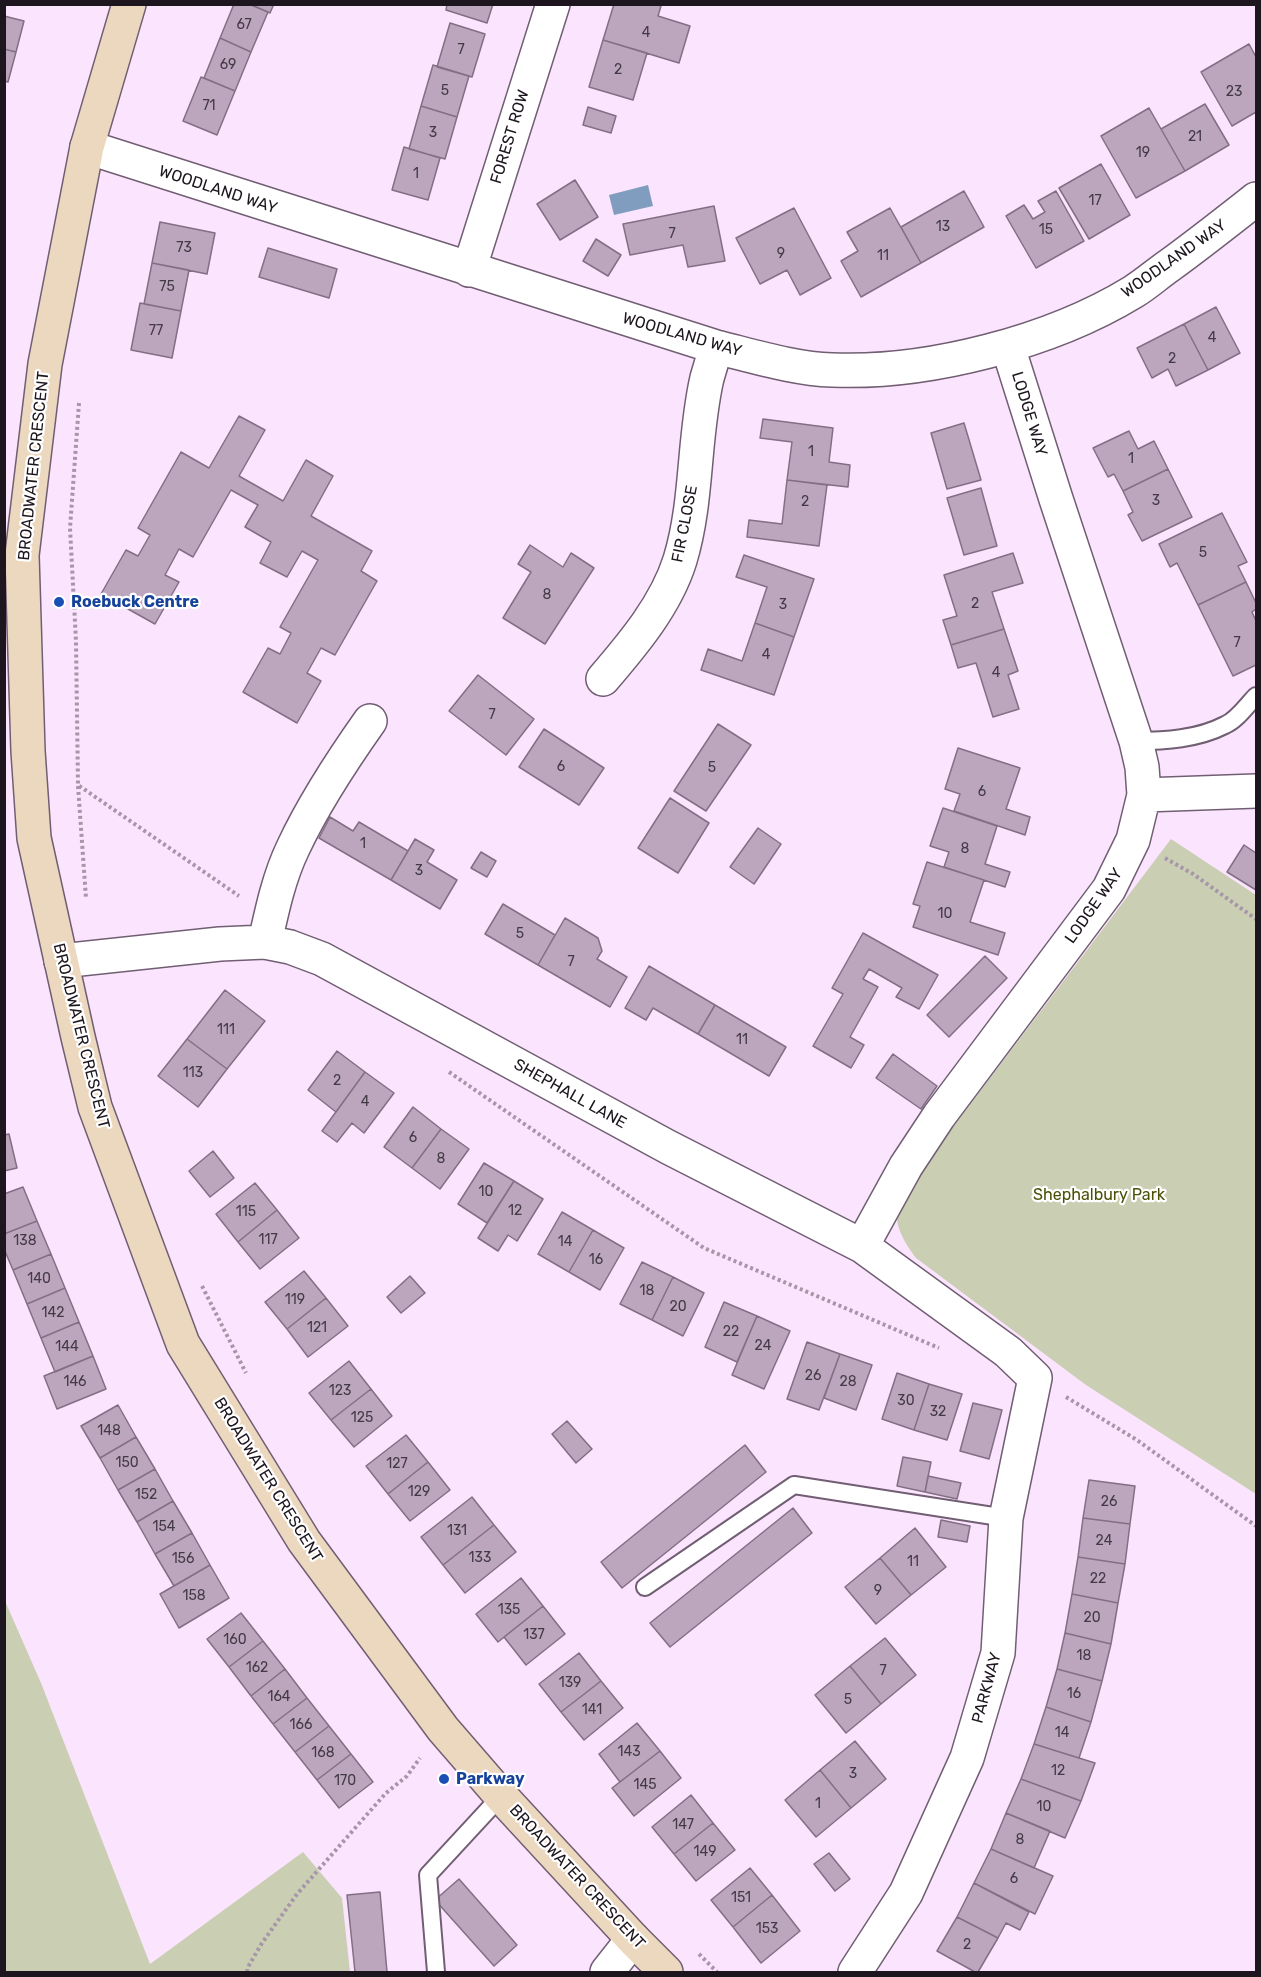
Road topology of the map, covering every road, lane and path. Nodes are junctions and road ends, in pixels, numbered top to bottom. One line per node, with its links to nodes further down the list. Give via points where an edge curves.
1 (129, 4): 3 (street, BROADWATER CRESCENT)
2 (553, 4): 5 (street, FOREST ROW)
3 (87, 147): 5 (street, WOODLAND WAY); 9 (street, BROADWATER CRESCENT)
4 (1257, 199): 7 (street, WOODLAND WAY, via 1133,292 1078,320)
5 (469, 270): 6 (street, WOODLAND WAY)
6 (716, 347): 7 (street, WOODLAND WAY, via 831,370 928,364); 10 (street, FIR CLOSE, via 707,379 689,523 680,561 653,615)
7 (1008, 347): 13 (street, LODGE WAY)
8 (80, 394): 14 (path, via 70,528)
9 (13, 555): 21 (street, BROADWATER CRESCENT, via 34,838)
10 (603, 680)
11 (1257, 696): 13 (lane, via 1227,725 1196,736)
12 (370, 721): 20 (street, via 334,771 292,849)
13 (1136, 741): 16 (street, LODGE WAY)
14 (78, 785): 18 (path); 20 (path, via 254,906)
15 (1257, 791): 16 (street)
16 (1144, 795): 17 (street, LODGE WAY)
17 (1133, 840): 19 (path, via 1193,874); 23 (street, LODGE WAY, via 1109,889 939,1116)
18 (86, 898)
19 (1257, 919)
20 (265, 942): 21 (street, SHEPHALL LANE); 23 (street, SHEPHALL LANE, via 322,958 668,1147)
21 (61, 961): 31 (street, BROADWATER CRESCENT, via 95,1107 183,1344 304,1541)
22 (441, 1066): 25 (path, via 704,1248)
23 (862, 1246): 27 (street, SHEPHALL LANE, via 1008,1352)
24 (200, 1281): 26 (path)
25 (947, 1352)
26 (246, 1374)
27 (1035, 1378): 28 (street, PARKWAY); 29 (path, via 1137,1440)
28 (1006, 1518): 30 (lane, via 794,1485); 40 (street, PARKWAY, via 998,1653 968,1758 906,1893)
29 (1257, 1526)
30 (645, 1587)
31 (443, 1729): 32 (street, BROADWATER CRESCENT); 35 (path, via 407,1776 386,1793 297,1894 262,1943)
32 (501, 1796): 33 (street, BROADWATER CRESCENT); 36 (lane, via 428,1875)
33 (633, 1939): 37 (street); 38 (street, BROADWATER CRESCENT)
34 (692, 1948): 39 (path)
35 (247, 1972)
36 (436, 1972)
37 (607, 1972)
38 (666, 1972)
39 (717, 1972)
40 (855, 1972)

